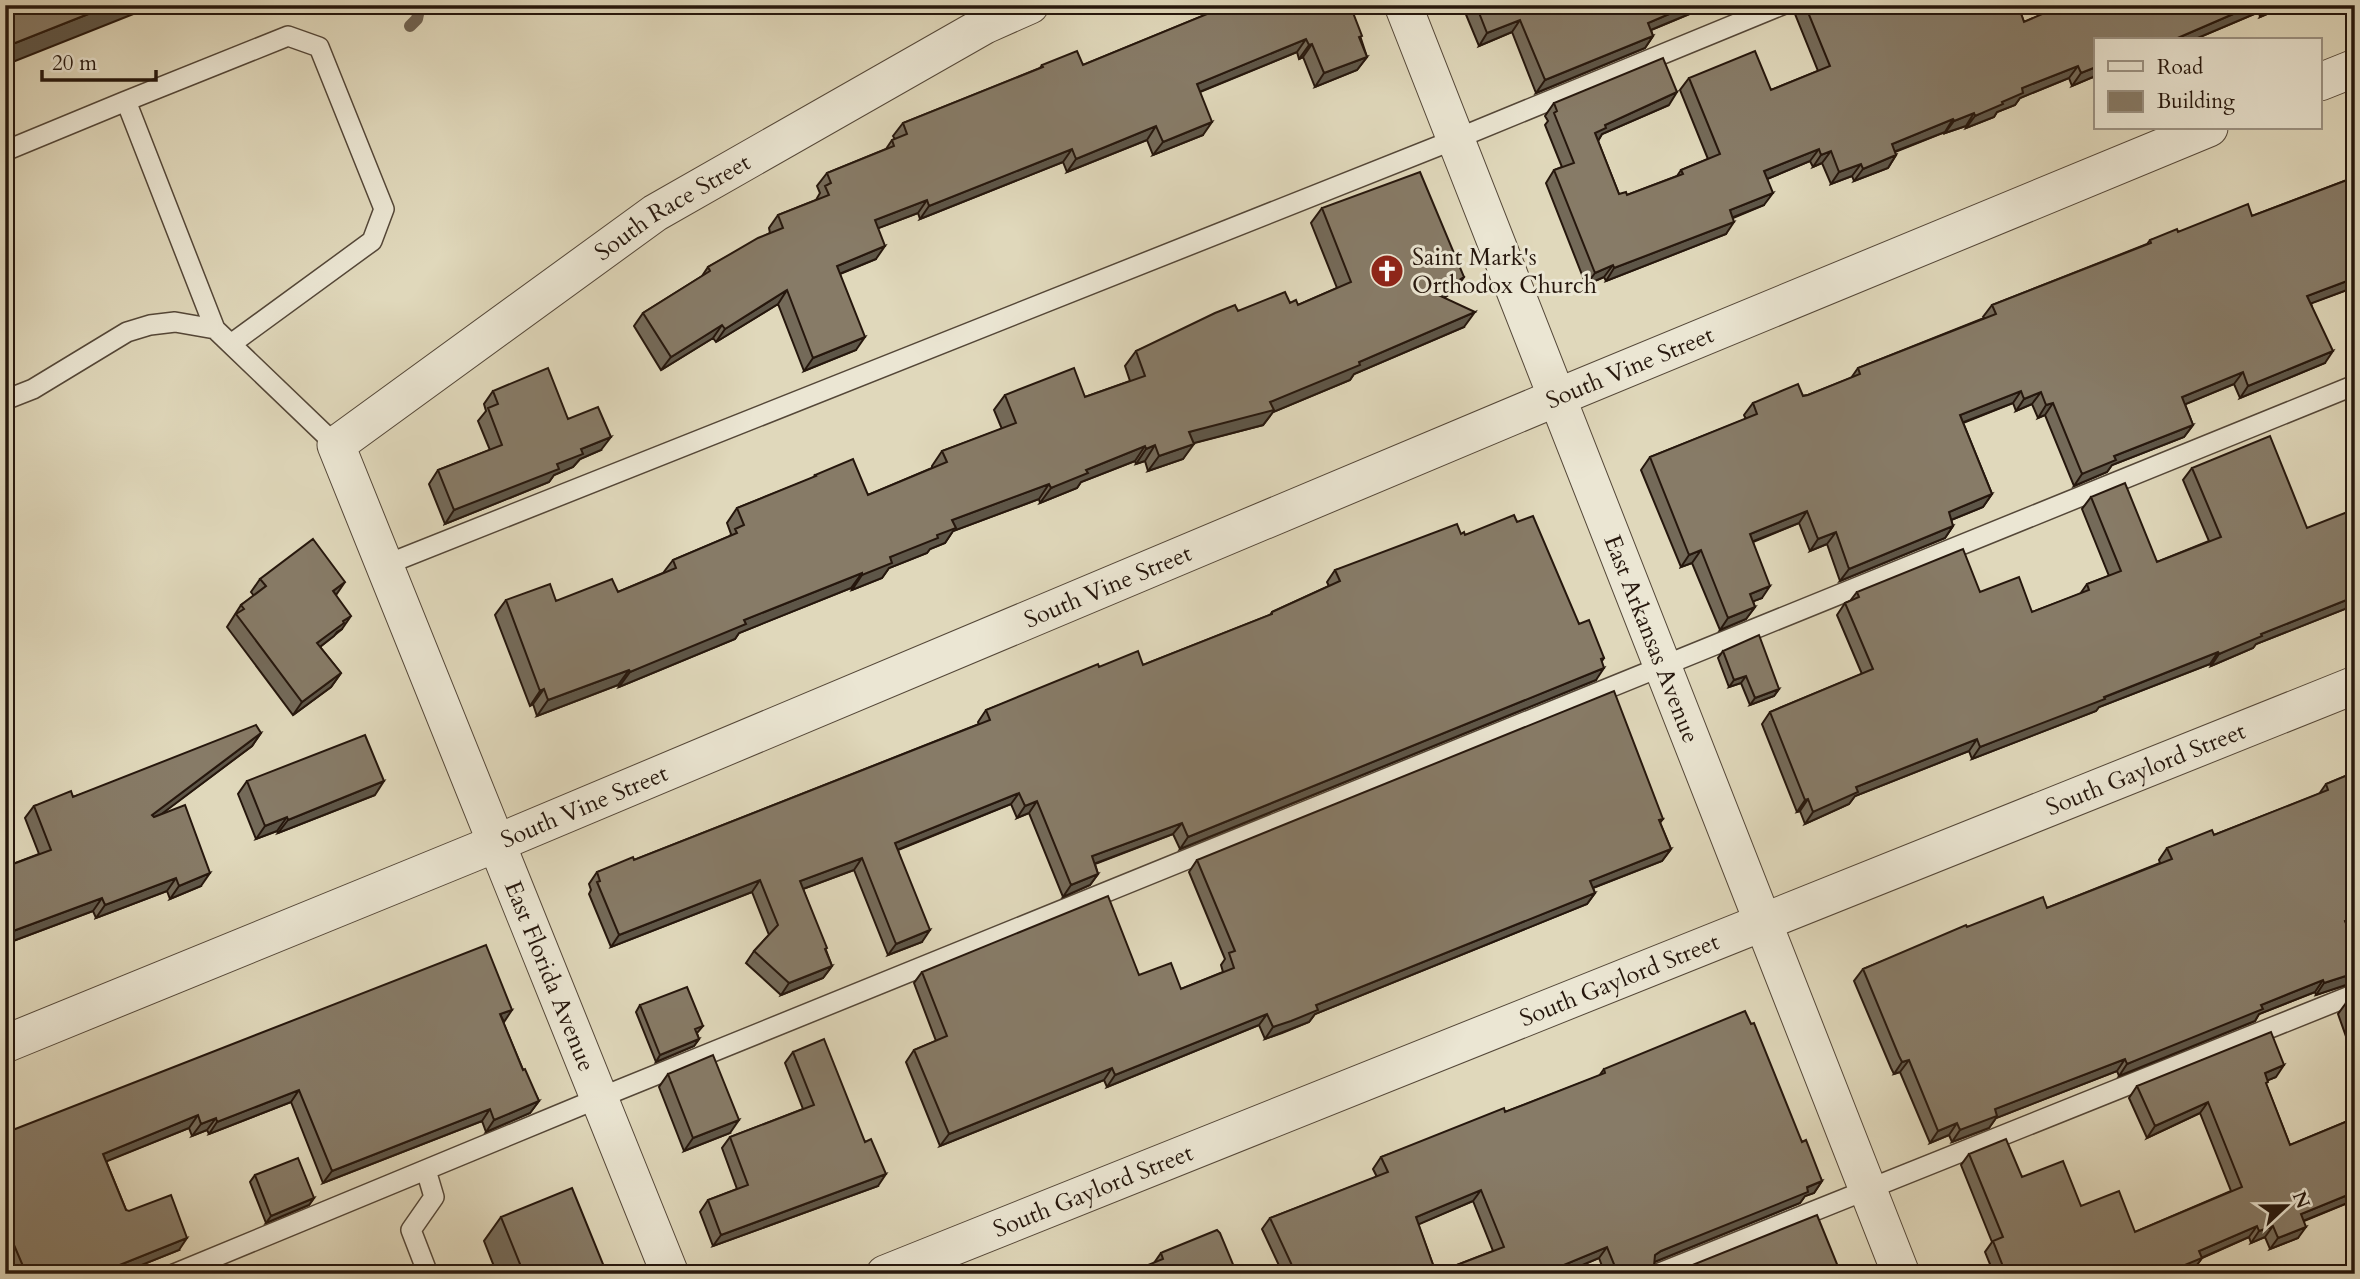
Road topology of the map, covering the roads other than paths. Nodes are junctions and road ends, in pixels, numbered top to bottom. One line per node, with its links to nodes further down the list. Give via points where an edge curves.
1 (1030, 5): 15 (street, South Race Street, via 985,25 654,213)
2 (1403, 5): 8 (street, East Arkansas Avenue)
3 (1782, 5): 8 (lane)
4 (2355, 68): 5 (street)
5 (2322, 81)
6 (126, 102): 9 (lane); 10 (lane); 11 (lane, via 288,36 319,47 384,209 372,241)
7 (2204, 130): 13 (street, South Vine Street)
8 (1456, 139): 13 (street, East Arkansas Avenue); 16 (lane)
9 (5, 150)
10 (215, 329): 11 (lane); 14 (lane, via 174,322 127,332 33,389)
11 (231, 344): 15 (lane)
12 (2355, 385): 17 (lane)
13 (1558, 397): 17 (street, East Arkansas Avenue); 19 (street, South Vine Street)
14 (5, 400)
15 (336, 445): 16 (street, East Florida Avenue)
16 (385, 565): 19 (street, East Florida Avenue)
17 (1664, 667): 20 (street, East Arkansas Avenue); 23 (lane)
18 (2355, 685): 20 (street, South Gaylord Street)
19 (497, 843): 22 (street, South Vine Street); 23 (street, East Florida Avenue)
20 (1761, 921): 25 (street, East Arkansas Avenue); 29 (street, South Gaylord Street)
21 (2355, 994): 25 (lane)
22 (5, 1044)
23 (599, 1098): 24 (lane); 28 (street, East Florida Avenue)
24 (426, 1170): 26 (lane); 27 (lane, via 434,1197 411,1230)
25 (1868, 1190): 30 (lane); 31 (street, East Arkansas Avenue)
26 (174, 1274)
27 (428, 1274)
28 (670, 1274)
29 (885, 1274)
30 (1657, 1274)
31 (1901, 1274)

